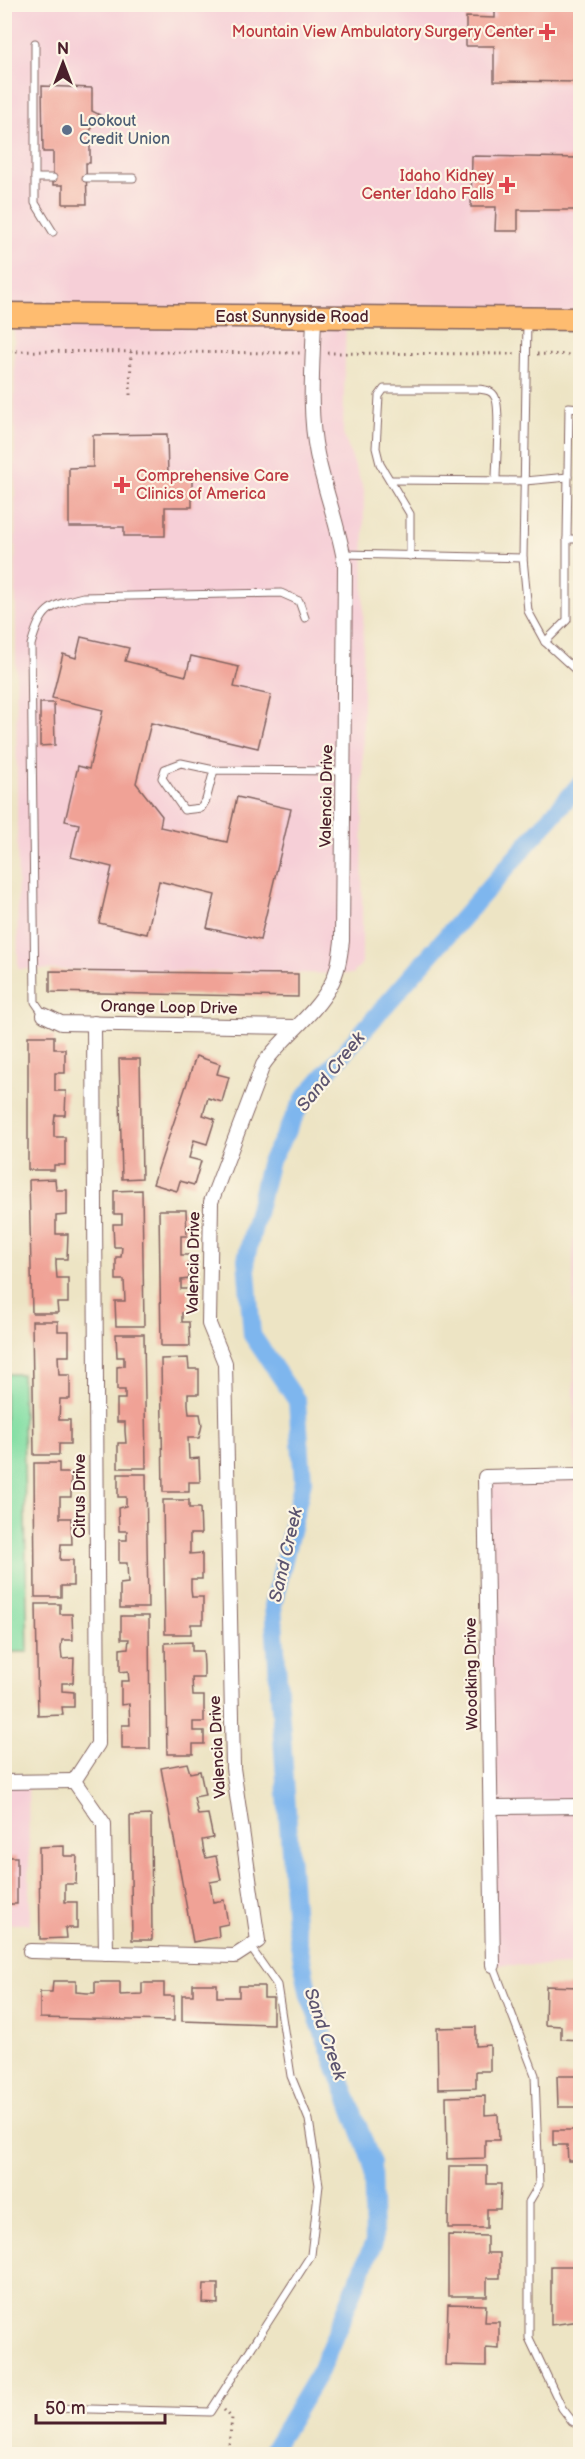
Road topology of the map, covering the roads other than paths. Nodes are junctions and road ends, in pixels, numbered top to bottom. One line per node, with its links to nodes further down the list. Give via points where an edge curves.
1 (35, 43): 2 (lane)
2 (35, 178): 3 (lane); 6 (lane, via 35,202)
3 (53, 178)
4 (86, 178): 5 (lane)
5 (133, 178)
6 (53, 232)
7 (4, 314): 8 (main road, East Sunnyside Road)
8 (314, 317): 9 (main road, East Sunnyside Road); 18 (street, Valencia Drive, via 312,400 317,453)
9 (527, 318): 10 (main road, East Sunnyside Road); 15 (lane)
10 (580, 319)
11 (580, 408): 12 (lane, via 569,407)
12 (568, 477): 15 (lane); 16 (lane)
13 (496, 479): 14 (lane); 14 (lane, via 498,411 492,392 392,387 379,396 376,448 380,464); 15 (lane)
14 (391, 480): 19 (lane, via 410,514)
15 (525, 480): 20 (lane)
16 (567, 539): 17 (lane); 22 (lane, via 567,620)
17 (580, 539)
18 (343, 554): 19 (lane); 25 (street, Valencia Drive)
19 (410, 556): 20 (lane)
20 (523, 558): 22 (lane, via 528,611)
21 (305, 618): 26 (lane, via 299,602 281,593 82,597 55,605 38,621 31,645 35,1002)
22 (545, 642): 23 (lane)
23 (580, 674)
24 (214, 770): 24 (lane, via 181,763 165,769 162,778 183,810 191,811 201,808 206,800); 25 (lane)
25 (344, 771): 28 (street, Valencia Drive, via 342,941 338,964 330,987)
26 (44, 1015): 27 (street, Orange Loop Drive, via 61,1023)
27 (94, 1023): 28 (street, Orange Loop Drive); 30 (street, Citrus Drive, via 98,1744)
28 (296, 1027): 34 (street, Valencia Drive, via 277,1044 263,1065 211,1202 209,1324 225,1363 233,1768 258,1941)
29 (580, 1475): 33 (street, Woodking Drive, via 485,1477)
30 (74, 1781): 31 (street); 36 (street, via 104,1824)
31 (4, 1782)
32 (580, 1806): 33 (street)
33 (491, 1807): 37 (street, Woodking Drive)
34 (251, 1948): 36 (street, via 235,1956); 38 (lane, via 277,1985 291,2076 309,2120 319,2185 311,2255 210,2412)
35 (30, 1951): 36 (street)
36 (106, 1953)
37 (493, 1965): 39 (lane, via 535,2075 539,2185 529,2202 529,2338 562,2408)
38 (50, 2408)
39 (580, 2425)

